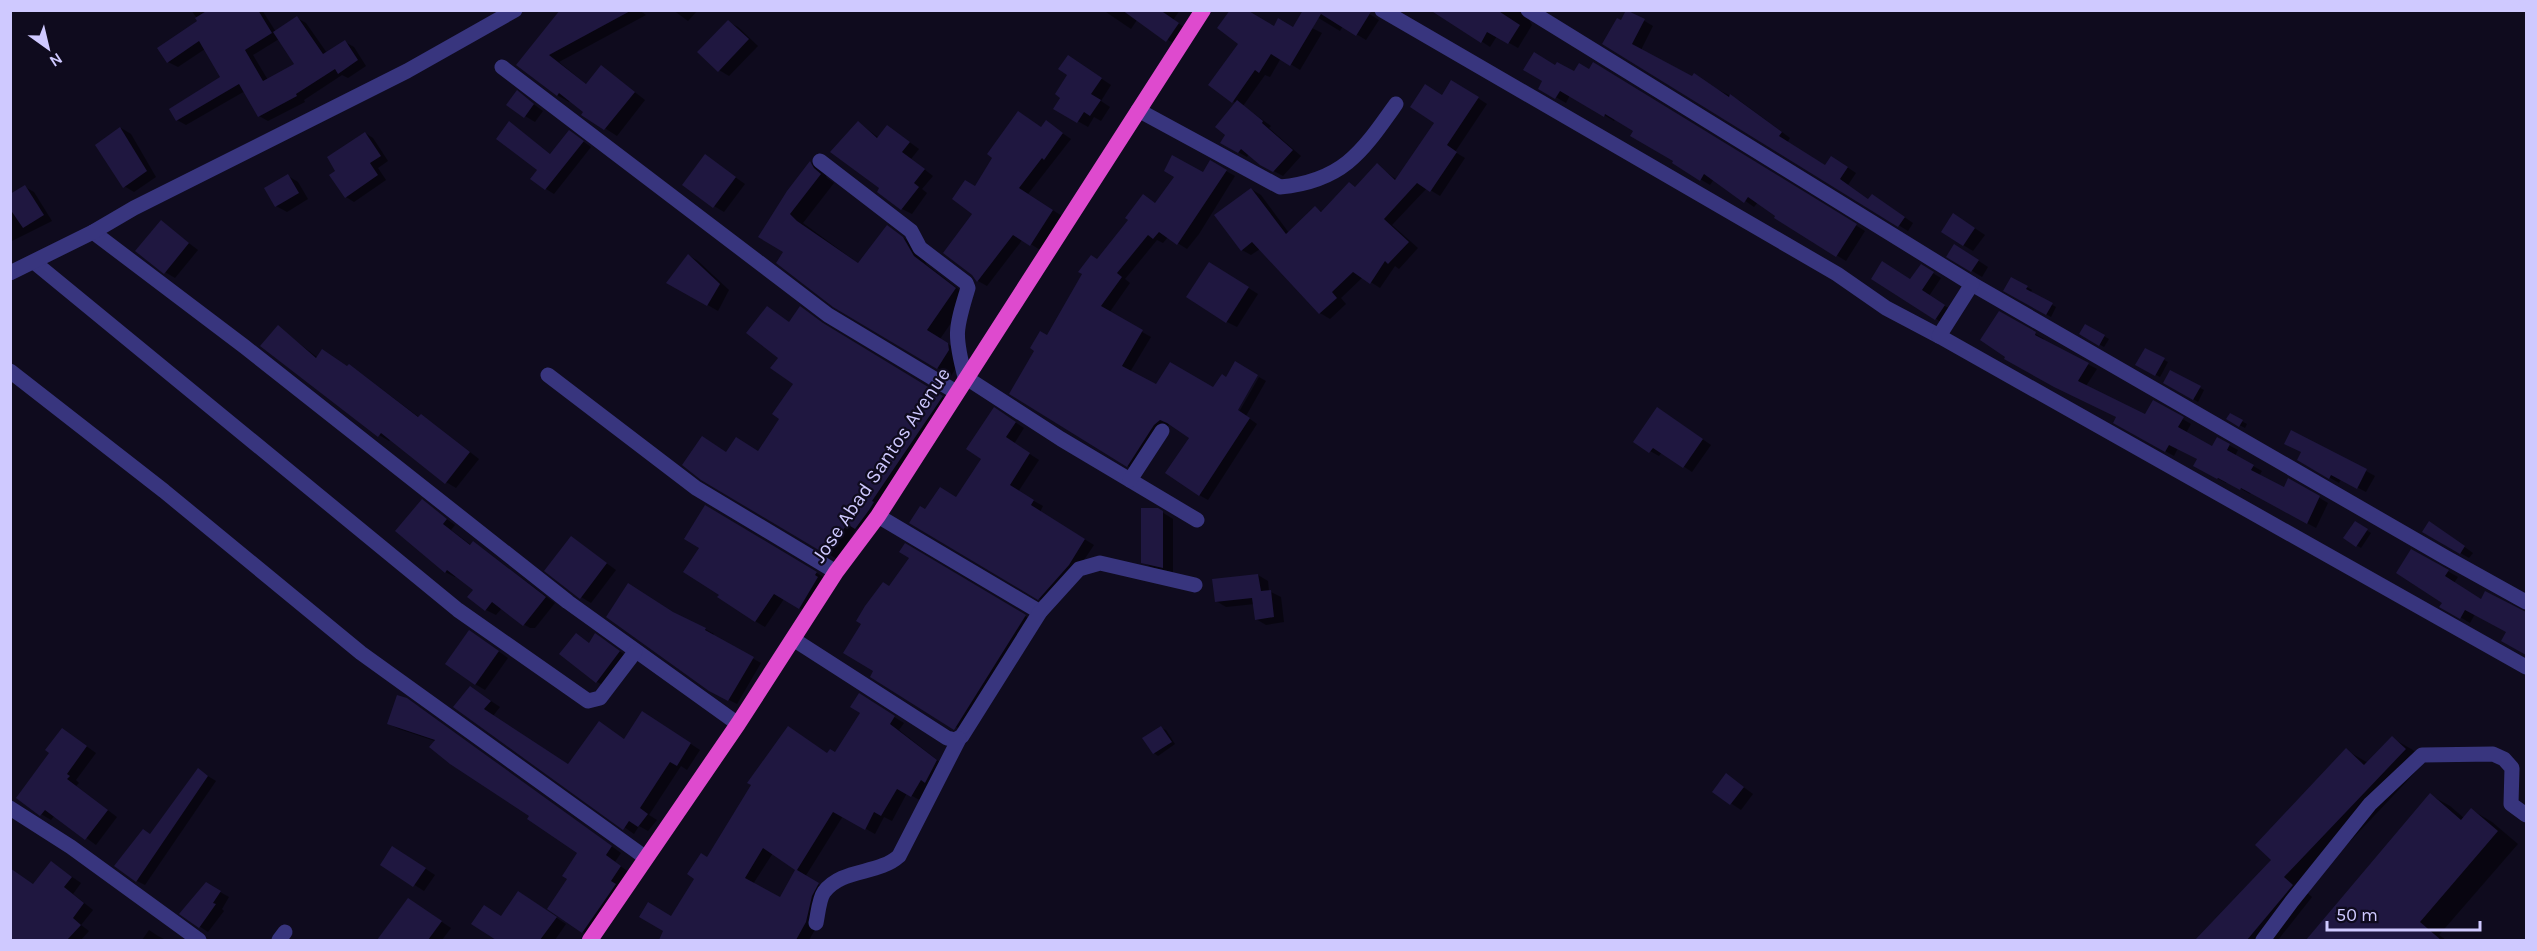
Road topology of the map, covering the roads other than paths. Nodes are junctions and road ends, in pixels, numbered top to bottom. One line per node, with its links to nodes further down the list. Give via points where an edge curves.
1 (515, 10): 10 (street, via 407,71)
2 (1203, 10): 8 (highway, Jose Abad Santos Avenue)
3 (1382, 10): 14 (street)
4 (1551, 10): 5 (street)
5 (1532, 13): 13 (street)
6 (502, 67): 18 (street, via 828,315)
7 (1396, 104): 8 (street, via 1363,150 1337,171 1304,185 1280,187)
8 (1138, 110): 17 (highway, Jose Abad Santos Avenue)
9 (820, 161): 17 (street, via 911,231 920,248 966,283 956,332)
10 (93, 232): 11 (street); 28 (street)
11 (34, 261): 12 (street); 28 (street, via 458,610 588,700 600,698)
12 (10, 273)
13 (1972, 284): 14 (street); 25 (street)
14 (1939, 336): 29 (street)
15 (10, 371): 34 (street, via 361,653)
16 (548, 375): 23 (street, via 696,488)
17 (965, 377): 18 (highway, Jose Abad Santos Avenue); 20 (street)
18 (956, 392): 21 (highway, Jose Abad Santos Avenue)
19 (1162, 431): 20 (street)
20 (1130, 480): 22 (street)
21 (878, 516): 23 (highway, Jose Abad Santos Avenue); 26 (street)
22 (1197, 520)
23 (836, 572): 27 (highway, Jose Abad Santos Avenue)
24 (1195, 585): 26 (street, via 1100,563 1080,569)
25 (2526, 602)
26 (1040, 612): 31 (street)
27 (793, 639): 30 (highway, Jose Abad Santos Avenue); 31 (street, via 947,738)
28 (635, 652): 30 (street)
29 (2526, 667)
30 (738, 724): 34 (highway, Jose Abad Santos Avenue)
31 (958, 740): 35 (street, via 899,856 891,863 840,878 823,892)
32 (10, 808): 36 (street)
33 (2526, 814): 38 (street, via 2511,804 2512,768 2504,759 2493,754 2422,755 2370,804)
34 (646, 858): 37 (highway, Jose Abad Santos Avenue)
35 (816, 923)
36 (199, 940)
37 (590, 940)
38 (2263, 940)

